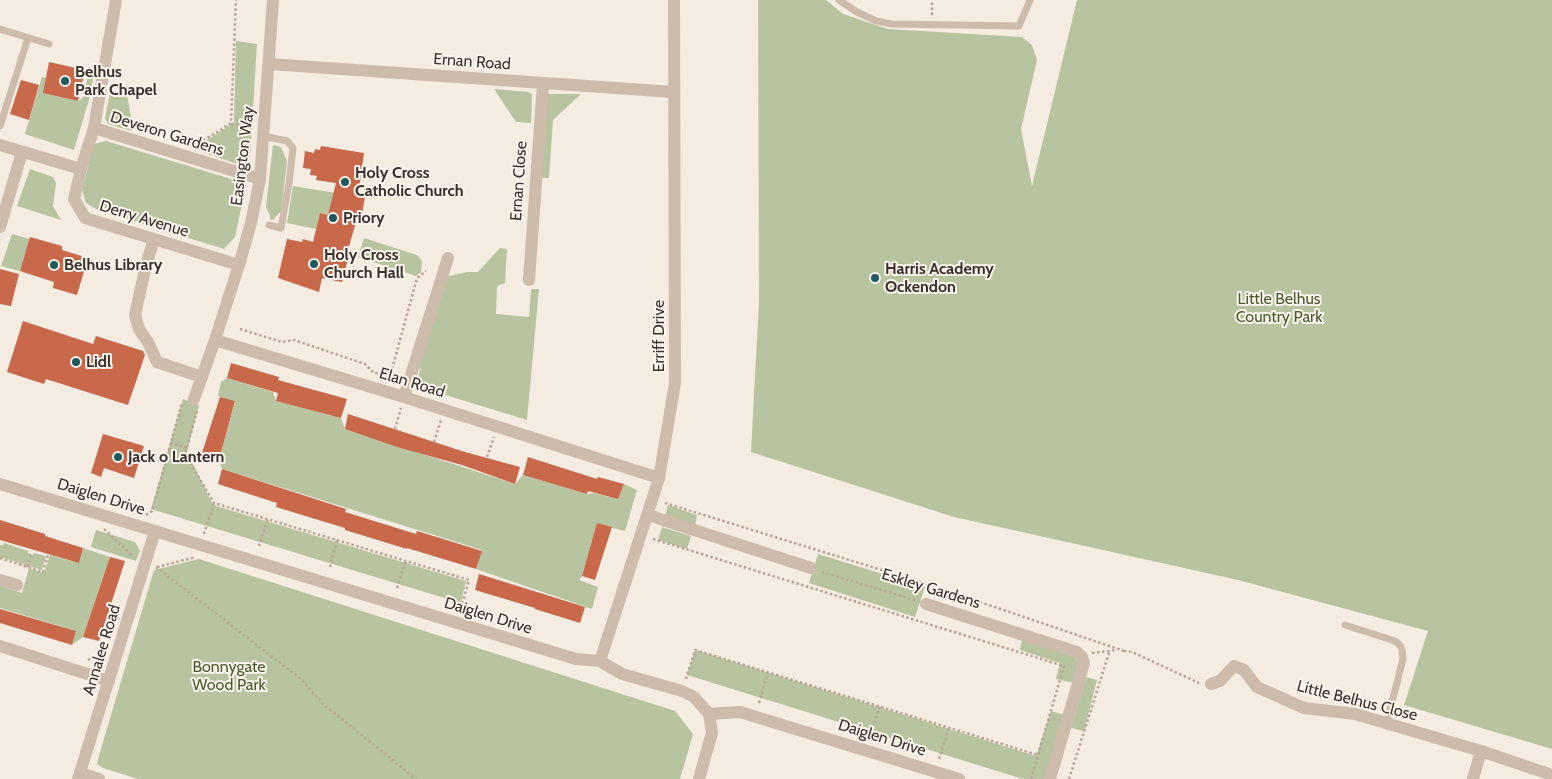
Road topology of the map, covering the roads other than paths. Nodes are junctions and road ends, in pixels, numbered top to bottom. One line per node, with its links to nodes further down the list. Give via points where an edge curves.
1 (116, 0): 13 (street, Deveron Gardens)
2 (273, 0): 9 (street, Easington Way)
3 (674, 0): 11 (street, Erriff Drive)
4 (839, 0): 5 (lane, via 876,21 892,24 1019,26)
5 (1030, 0)
6 (0, 29): 7 (lane)
7 (28, 38): 8 (lane); 12 (lane)
8 (49, 44)
9 (269, 64): 10 (street, Ernan Road); 14 (street, Easington Way)
10 (543, 84): 11 (street, Ernan Road); 25 (street, Ernan Close)
11 (674, 92): 30 (street, Erriff Drive, via 675,383)
12 (0, 126)
13 (94, 128): 17 (street, Deveron Gardens); 18 (street, Deveron Gardens)
14 (259, 131): 18 (street, Easington Way); 20 (lane, via 287,141 293,148 282,228)
15 (0, 146): 16 (street)
16 (22, 152): 17 (street); 19 (street)
17 (81, 169): 22 (street, Derry Avenue, via 74,199 85,218)
18 (260, 179): 24 (street, Easington Way)
19 (3, 206): 21 (street)
20 (269, 225)
21 (0, 228)
22 (154, 239): 24 (street, Derry Avenue); 27 (street, via 135,315 139,329 158,362)
23 (448, 258): 28 (street)
24 (239, 265): 26 (street, Easington Way)
25 (529, 280)
26 (214, 340): 27 (street); 28 (street, Elan Road)
27 (202, 377): 29 (street)
28 (404, 397): 30 (street, Elan Road)
29 (192, 401)
30 (659, 478): 32 (street, Erriff Drive)
31 (0, 484): 33 (street, Daiglen Drive)
32 (648, 515): 34 (street); 40 (street, Erriff Drive)
33 (156, 530): 40 (street, Daiglen Drive, via 576,660); 41 (street, Annalee Road)
34 (811, 568)
35 (0, 580): 36 (street)
36 (17, 585)
37 (926, 604): 51 (street, Eskley Gardens, via 1077,652 1082,657 1084,663)
38 (1345, 625): 44 (lane, via 1400,645 1402,658)
39 (0, 646): 41 (street)
40 (600, 661): 43 (street, Daiglen Drive, via 622,674 694,696)
41 (109, 681): 47 (street, Annalee Road)
42 (1211, 684): 44 (street, Little Belhus Close, via 1220,681 1234,666 1244,670 1257,687 1304,708 1355,714)
43 (709, 714): 49 (street, via 712,733); 50 (street, Daiglen Drive, via 740,712)
44 (1386, 724): 45 (street, Little Belhus Close)
45 (1481, 751): 46 (street, Little Belhus Close); 52 (street)
46 (1552, 775)
47 (79, 776): 48 (street)
48 (99, 779)
49 (699, 779)
50 (959, 779)
51 (1050, 779)
52 (1473, 779)

